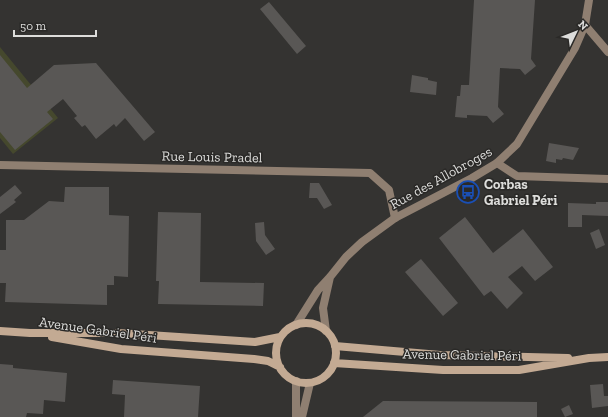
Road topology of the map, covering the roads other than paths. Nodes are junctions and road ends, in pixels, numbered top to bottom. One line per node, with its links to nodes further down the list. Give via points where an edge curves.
1 (589, 0): 2 (street, Rue des Allobroges)
2 (585, 25): 3 (street); 4 (street, Rue des Allobroges, via 576,48 517,144)
3 (608, 52)
4 (497, 163): 6 (street, via 517,176); 7 (street, Rue des Allobroges)
5 (0, 164): 7 (street, Rue Louis Pradel, via 370,173 389,190)
6 (608, 179)
7 (395, 218): 8 (street, Rue des Allobroges, via 362,242)
8 (330, 277): 9 (street, Rue des Allobroges, via 318,290); 11 (street, Rue des Allobroges, via 323,308)
9 (296, 325): 11 (main road, via 315,324); 13 (main road)
10 (0, 331): 12 (main road, Avenue Gabriel Péri)
11 (326, 331): 14 (main road)
12 (30, 333): 13 (main road, Avenue Gabriel Péri, via 118,333 255,342); 18 (main road, Avenue Gabriel Péri, via 121,349 254,359 268,361)
13 (280, 337): 18 (main road, via 276,352)
14 (335, 346): 16 (main road, Avenue Gabriel Péri, via 440,355); 17 (main road)
15 (608, 357): 16 (main road, Avenue Gabriel Péri)
16 (589, 358): 17 (main road, Avenue Gabriel Péri, via 519,370 443,370)
17 (334, 363): 20 (main road, via 325,376)
18 (280, 367): 19 (main road)
19 (296, 381): 20 (main road); 21 (street)
20 (310, 383): 22 (street)
21 (296, 417)
22 (302, 417)

